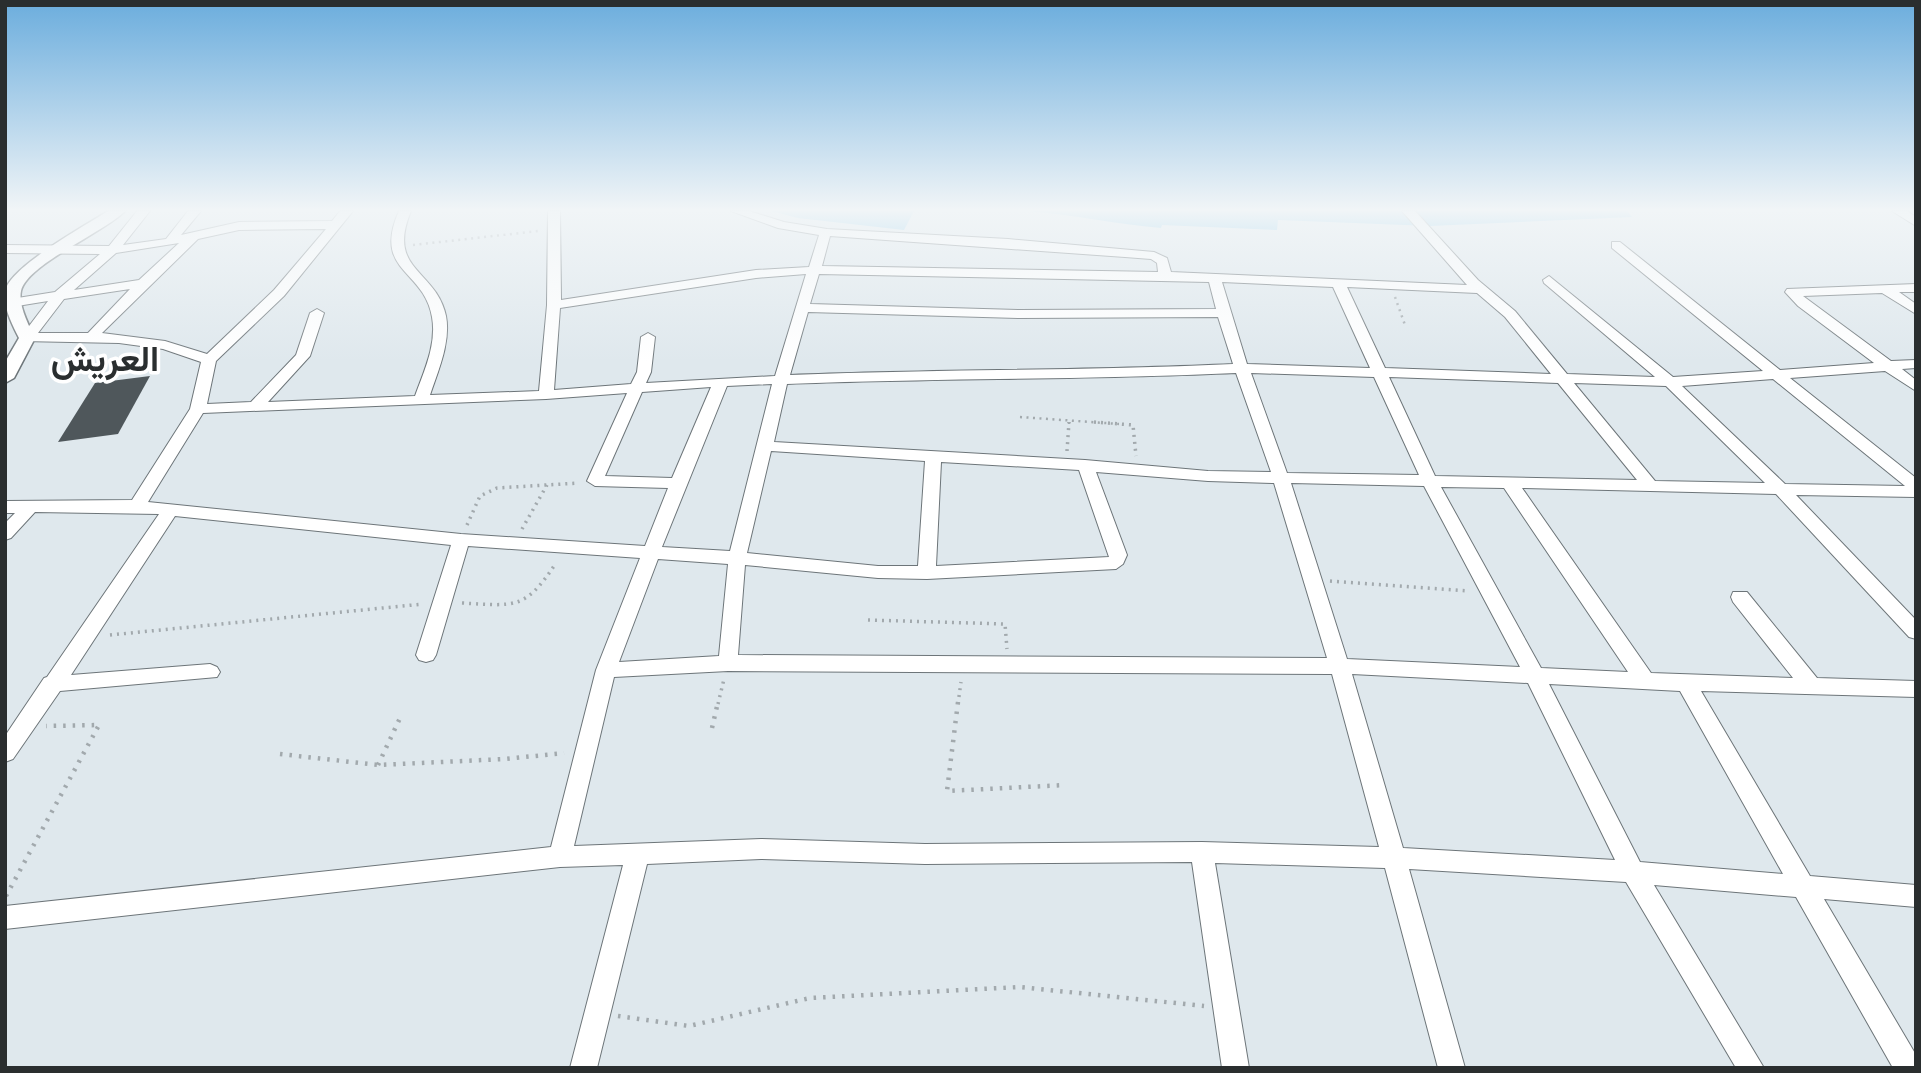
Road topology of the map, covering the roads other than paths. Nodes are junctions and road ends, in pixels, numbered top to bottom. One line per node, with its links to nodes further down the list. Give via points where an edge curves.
1 (44, 261): 21 (street, via 15,285)
2 (99, 261): 20 (street)
3 (167, 261): 15 (street)
4 (304, 261): 30 (street, via 260,313)
5 (404, 261): 44 (street, via 439,315 438,348)
6 (554, 261): 22 (street)
7 (817, 261): 11 (street)
8 (1163, 261): 12 (street)
9 (1455, 261): 18 (street)
10 (1636, 261): 35 (street)
11 (815, 270): 12 (street); 22 (street, via 756,274); 23 (street)
12 (1165, 276): 13 (street)
13 (1214, 278): 16 (street); 26 (street)
14 (1549, 280): 40 (street)
15 (143, 283): 20 (street); 27 (street)
16 (1338, 283): 18 (street); 34 (street)
17 (1916, 288): 19 (street)
18 (1481, 289): 38 (street, via 1510,314)
19 (1885, 289): 24 (street); 32 (street, via 1792,293)
20 (61, 294): 21 (street); 29 (street)
21 (10, 303): 29 (street)
22 (554, 305): 43 (street)
23 (803, 308): 26 (street); 37 (street)
24 (1916, 310)
25 (317, 313): 45 (street, via 303,356)
26 (1223, 313): 33 (street)
27 (93, 335): 29 (street); 30 (street, via 179,349)
28 (648, 337): 41 (street)
29 (27, 338): 36 (street)
30 (209, 360): 46 (street)
31 (1916, 364): 32 (street)
32 (1889, 366): 35 (street); 42 (street)
33 (1241, 368): 34 (street); 37 (street, via 1097,375); 50 (street)
34 (1377, 372): 38 (street); 51 (street)
35 (1780, 376): 40 (street); 55 (street)
36 (5, 378)
37 (781, 379): 39 (street); 47 (street)
38 (1565, 380): 40 (street); 54 (street)
39 (721, 382): 41 (street); 52 (street)
40 (1670, 382): 56 (street)
41 (638, 387): 43 (street); 52 (street, via 595,481)
42 (1916, 387)
43 (546, 395): 44 (street)
44 (421, 400): 45 (street)
45 (255, 407): 46 (street)
46 (198, 409): 59 (street)
47 (764, 446): 48 (street); 65 (street)
48 (933, 455): 49 (street); 66 (street)
49 (1076, 465): 50 (street); 66 (street, via 1118,555 1115,563)
50 (1283, 479): 51 (street); 71 (street)
51 (1430, 482): 53 (street); 74 (street)
52 (678, 483): 64 (street)
53 (1510, 484): 54 (street); 75 (street)
54 (1651, 487): 56 (street)
55 (1916, 487)
56 (1782, 490): 57 (street); 68 (street)
57 (1916, 492)
58 (32, 506): 59 (street); 60 (street); 62 (street)
59 (137, 506): 61 (street)
60 (5, 507)
61 (170, 510): 63 (street); 77 (street)
62 (5, 534)
63 (461, 540): 64 (street); 69 (street)
64 (652, 553): 65 (street); 72 (street)
65 (737, 558): 66 (street, via 867,572); 70 (street)
66 (927, 573)
67 (1740, 597): 78 (street)
68 (1916, 632)
69 (426, 655)
70 (728, 663): 71 (street); 72 (street)
71 (1340, 666): 74 (street); 84 (street)
72 (606, 670): 83 (street)
73 (210, 672): 77 (street)
74 (1535, 676): 75 (street); 85 (street)
75 (1644, 681): 76 (street)
76 (1686, 682): 78 (street); 86 (street)
77 (51, 684): 80 (street)
78 (1812, 687): 79 (street)
79 (1916, 689)
80 (5, 753)
81 (1202, 852): 82 (street, via 925,854 761,849); 84 (street); 90 (street)
82 (638, 853): 83 (street); 89 (street)
83 (560, 857): 88 (street)
84 (1394, 858): 85 (street); 91 (street)
85 (1633, 872): 86 (street); 92 (street)
86 (1803, 886): 87 (street); 93 (street)
87 (1916, 895)
88 (5, 918)
89 (583, 1068)
90 (1236, 1068)
91 (1452, 1068)
92 (1751, 1068)
93 (1908, 1068)

